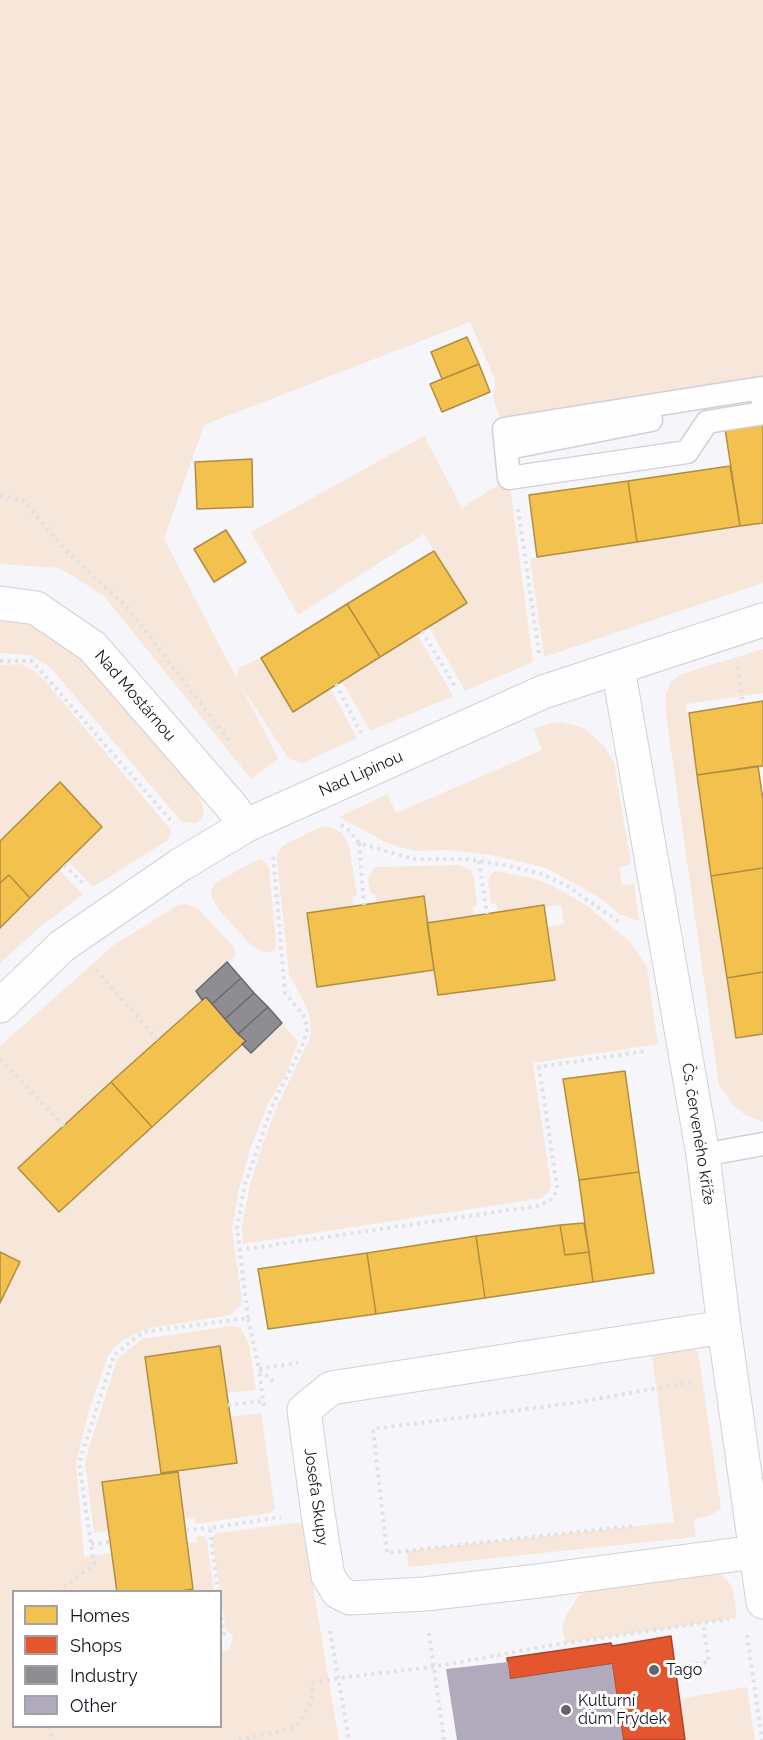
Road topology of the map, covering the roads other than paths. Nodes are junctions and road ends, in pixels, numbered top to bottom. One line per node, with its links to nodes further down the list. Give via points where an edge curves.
1 (763, 400): 2 (lane, via 761,388 504,429 509,477 687,452 706,422); 3 (lane)
2 (763, 413)
3 (508, 448)
4 (0, 603): 7 (street, Nad Mostárnou, via 36,608 93,647)
5 (763, 620): 6 (street, Nad Lipinou)
6 (618, 668): 7 (street, Nad Lipinou, via 543,692); 10 (street, Čs. červeného kříže)
7 (245, 826): 8 (street, Nad Lipinou, via 180,865 62,946)
8 (0, 1006)
9 (763, 1144): 10 (lane)
10 (703, 1155): 11 (street, Čs. červeného kříže)
11 (724, 1327): 12 (street, Čs. červeného kříže); 12 (street, Josefa Skupy, via 331,1388 304,1410 328,1576 338,1592 350,1598 538,1581)
12 (755, 1551): 13 (street, Čs. červeného kříže)
13 (750, 1610)

